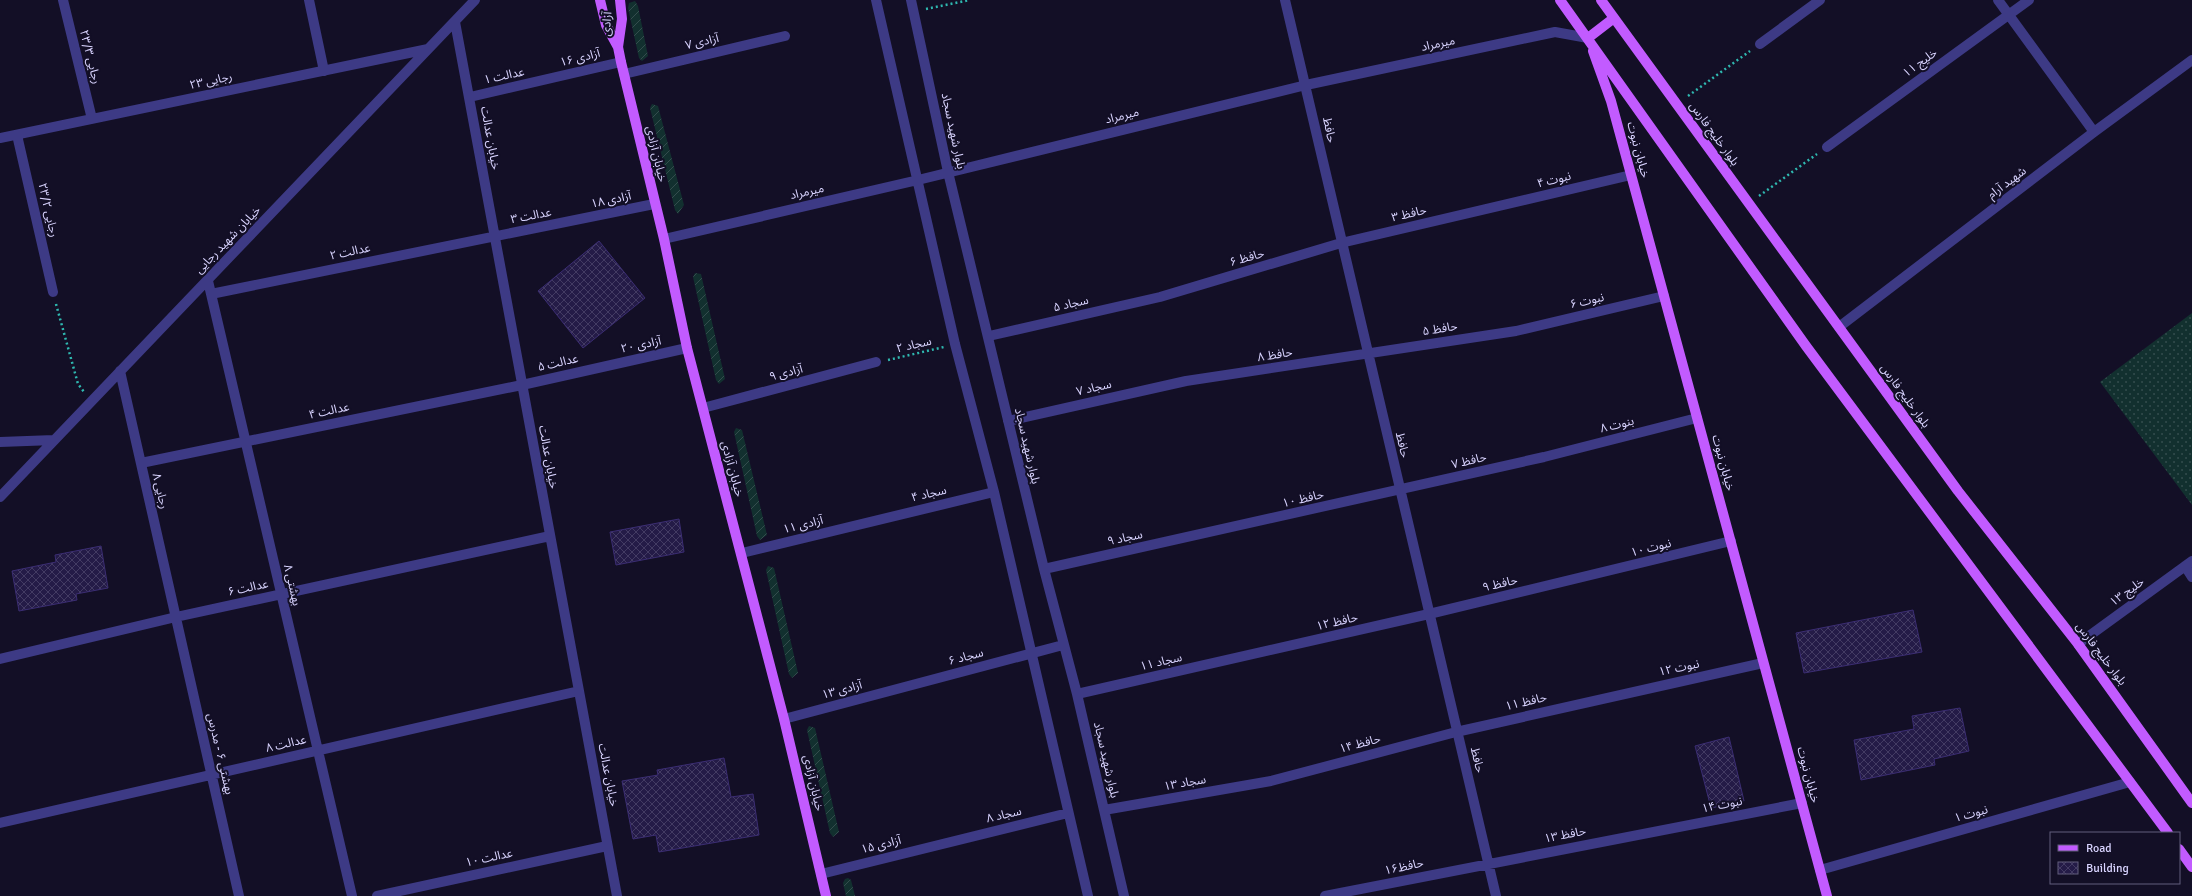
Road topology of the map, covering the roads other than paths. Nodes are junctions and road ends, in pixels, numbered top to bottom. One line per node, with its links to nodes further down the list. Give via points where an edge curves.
1 (63, 0): 29 (street, رجایی ۲۳/۳)
2 (309, 0): 24 (street)
3 (475, 0): 16 (street, خیابان شهید رجایی)
4 (600, 0): 20 (main road, آزادی, via 606,25)
5 (620, 0): 20 (main road, آزادی, via 622,19)
6 (876, 0): 36 (street)
7 (911, 0): 34 (street, بلوار شهید سجاد)
8 (1285, 0): 27 (street, حافظ)
9 (1560, 0): 18 (main road)
10 (1601, 0): 15 (main road, بلوار خلیج فارس)
11 (1820, 0): 19 (street)
12 (1998, 0): 14 (street)
13 (2029, 0): 14 (street, خلیج ۱۱)
14 (2009, 15): 30 (street); 33 (street, خلیج ۱۱)
15 (1614, 18): 18 (main road); 48 (main road, بلوار خلیج فارس)
16 (454, 22): 21 (street, خیابان شهید رجایی); 28 (street, خیابان عدالت)
17 (785, 36): 25 (street, آزادی ۷)
18 (1588, 38): 27 (street, میرمراد, via 1555,32); 35 (main road, خیابان نبوت, via 1611,101); 96 (main road, via 1806,346)
19 (1760, 44)
20 (618, 47): 23 (main road, خیابان آزادی)
21 (428, 49): 24 (street, رجایی ۲۳); 43 (street, خیابان شهید رجایی)
22 (2192, 60): 30 (street, شهید آرام)
23 (620, 62): 25 (main road, خیابان آزادی); 26 (street, آزادی ۱۶)
24 (324, 71): 29 (street, رجایی ۲۳)
25 (624, 74): 37 (main road, خیابان آزادی)
26 (545, 80): 28 (street, عدالت ۱)
27 (1306, 85): 34 (street, میرمراد); 42 (street, حافظ)
28 (470, 97): 40 (street, خیابان عدالت)
29 (92, 119): 31 (street, رجایی ۲۳)
30 (2094, 132): 48 (street, شهید آرام)
31 (17, 135): 32 (street, رجایی ۲۳); 44 (street, رجایی ۲۳/۲)
32 (0, 138)
33 (1827, 147)
34 (948, 172): 36 (street, میرمراد); 50 (street, بلوار شهید سجاد)
35 (1631, 175): 38 (street, نبوت ۴); 46 (main road, خیابان نبوت)
36 (918, 180): 41 (street, میرمراد); 67 (street, via 955,344)
37 (654, 204): 39 (street, آزادی ۱۸); 41 (main road, خیابان آزادی)
38 (1483, 211): 42 (street, حافظ ۳)
39 (572, 221): 40 (street, عدالت ۳)
40 (494, 236): 45 (street, عدالت ۲); 57 (street, خیابان عدالت)
41 (664, 239): 51 (main road, خیابان آزادی)
42 (1341, 243): 47 (street, حافظ ۶); 52 (street, حافظ)
43 (208, 281): 45 (street, بهشتی ۸); 55 (street, خیابان شهید رجایی)
44 (53, 292)
45 (211, 294): 63 (street, بهشتی ۸)
46 (1664, 296): 49 (street, نبوت ۶); 59 (main road, خیابان نبوت)
47 (1160, 297): 50 (street, سجاد ۵)
48 (1839, 327): 81 (main road, بلوار خلیج فارس, via 1958,491)
49 (1516, 330): 52 (street, حافظ ۵)
50 (989, 336): 60 (street, بلوار شهید سجاد)
51 (687, 348): 54 (street, آزادی ۲۰); 58 (main road, خیابان آزادی)
52 (1367, 354): 56 (street, حافظ ۸); 66 (street, حافظ)
53 (876, 362): 58 (street, آزادی ۹)
54 (600, 367): 57 (street, عدالت ۵)
55 (120, 371): 61 (street, خیابان شهید رجایی); 65 (street, رجایی ۸)
56 (1186, 381): 60 (street, سجاد ۷)
57 (522, 385): 63 (street, عدالت ۴); 71 (street, خیابان عدالت)
58 (702, 408): 73 (main road, خیابان آزادی)
59 (1697, 418): 64 (street, بنوت ۸); 72 (main road, خیابان نبوت)
60 (1008, 421): 75 (street, بلوار شهید سجاد)
61 (54, 440): 62 (street); 68 (street, خیابان شهید رجایی)
62 (0, 442)
63 (245, 442): 65 (street, عدالت ۴); 78 (street, بهشتی ۸)
64 (1544, 457): 66 (street, حافظ ۷)
65 (141, 464): 80 (street, رجایی ۸)
66 (1399, 490): 70 (street, حافظ ۱۰); 79 (street, حافظ)
67 (994, 492): 69 (street, سجاد ۴); 83 (street)
68 (0, 497)
69 (870, 521): 73 (street, آزادی ۱۱)
70 (1211, 532): 75 (street, سجاد ۹)
71 (550, 536): 78 (street, عدالت ۶); 88 (street, خیابان عدالت)
72 (1731, 541): 77 (street, نبوت ۱۰); 86 (main road, خیابان نبوت)
73 (742, 553): 91 (main road, خیابان آزادی)
74 (2188, 563): 76 (street); 81 (street, خلیج ۱۳)
75 (1044, 569): 82 (street, بلوار شهید سجاد)
76 (2192, 577)
77 (1577, 579): 79 (street, حافظ ۹)
78 (281, 594): 80 (street, عدالت ۶); 93 (street, بهشتی ۸)
79 (1429, 614): 84 (street, حافظ ۱۲); 92 (street, حافظ)
80 (176, 617): 85 (street, عدالت ۶); 94 (street, بهشتی ۶ - مدرس)
81 (2078, 644): 98 (main road, بلوار خلیج فارس)
82 (1063, 645): 83 (street, سجاد ۶); 89 (street, بلوار شهید سجاد)
83 (1031, 652): 87 (street, سجاد ۶); 100 (street)
84 (1250, 655): 89 (street, سجاد ۱۱)
85 (0, 659)
86 (1763, 663): 90 (street, نبوت ۱۲); 97 (main road, خیابان نبوت)
87 (908, 686): 91 (street, آزادی ۱۳)
88 (579, 691): 93 (street, عدالت ۸); 105 (street, خیابان عدالت)
89 (1076, 694): 99 (street, بلوار شهید سجاد)
90 (1601, 698): 92 (street, حافظ ۱۱)
91 (784, 719): 110 (main road, خیابان آزادی)
92 (1456, 732): 95 (street, حافظ ۱۴); 107 (street, حافظ)
93 (317, 750): 94 (street, عدالت ۸); 112 (street, بهشتی ۸)
94 (212, 774): 101 (street, عدالت ۸); 111 (street, بهشتی ۶ - مدرس)
95 (1271, 781): 99 (street, سجاد ۱۳)
96 (2130, 782): 103 (main road); 109 (street, نبوت ۱)
97 (1802, 803): 102 (street, نبوت ۱۴); 109 (main road, خیابان نبوت)
98 (2192, 803)
99 (1104, 810): 117 (street, بلوار شهید سجاد)
100 (1068, 813): 104 (street, سجاد ۸); 116 (street)
101 (0, 822)
102 (1647, 832): 107 (street, حافظ ۱۳)
103 (2167, 832)
104 (947, 842): 110 (street, آزادی ۱۵)
105 (607, 846): 113 (street, عدالت ۱۰); 114 (street, خیابان عدالت)
106 (2180, 850): 108 (main road)
107 (1488, 863): 118 (street, حافظ۱۶); 119 (street, حافظ)
108 (2192, 867)
109 (1820, 870): 120 (main road, خیابان نبوت)
110 (821, 874): 115 (main road, خیابان آزادی)
111 (240, 896)
112 (352, 896)
113 (377, 896)
114 (617, 896)
115 (826, 896)
116 (1088, 896)
117 (1124, 896)
118 (1325, 896)
119 (1496, 896)
120 (1827, 896)

